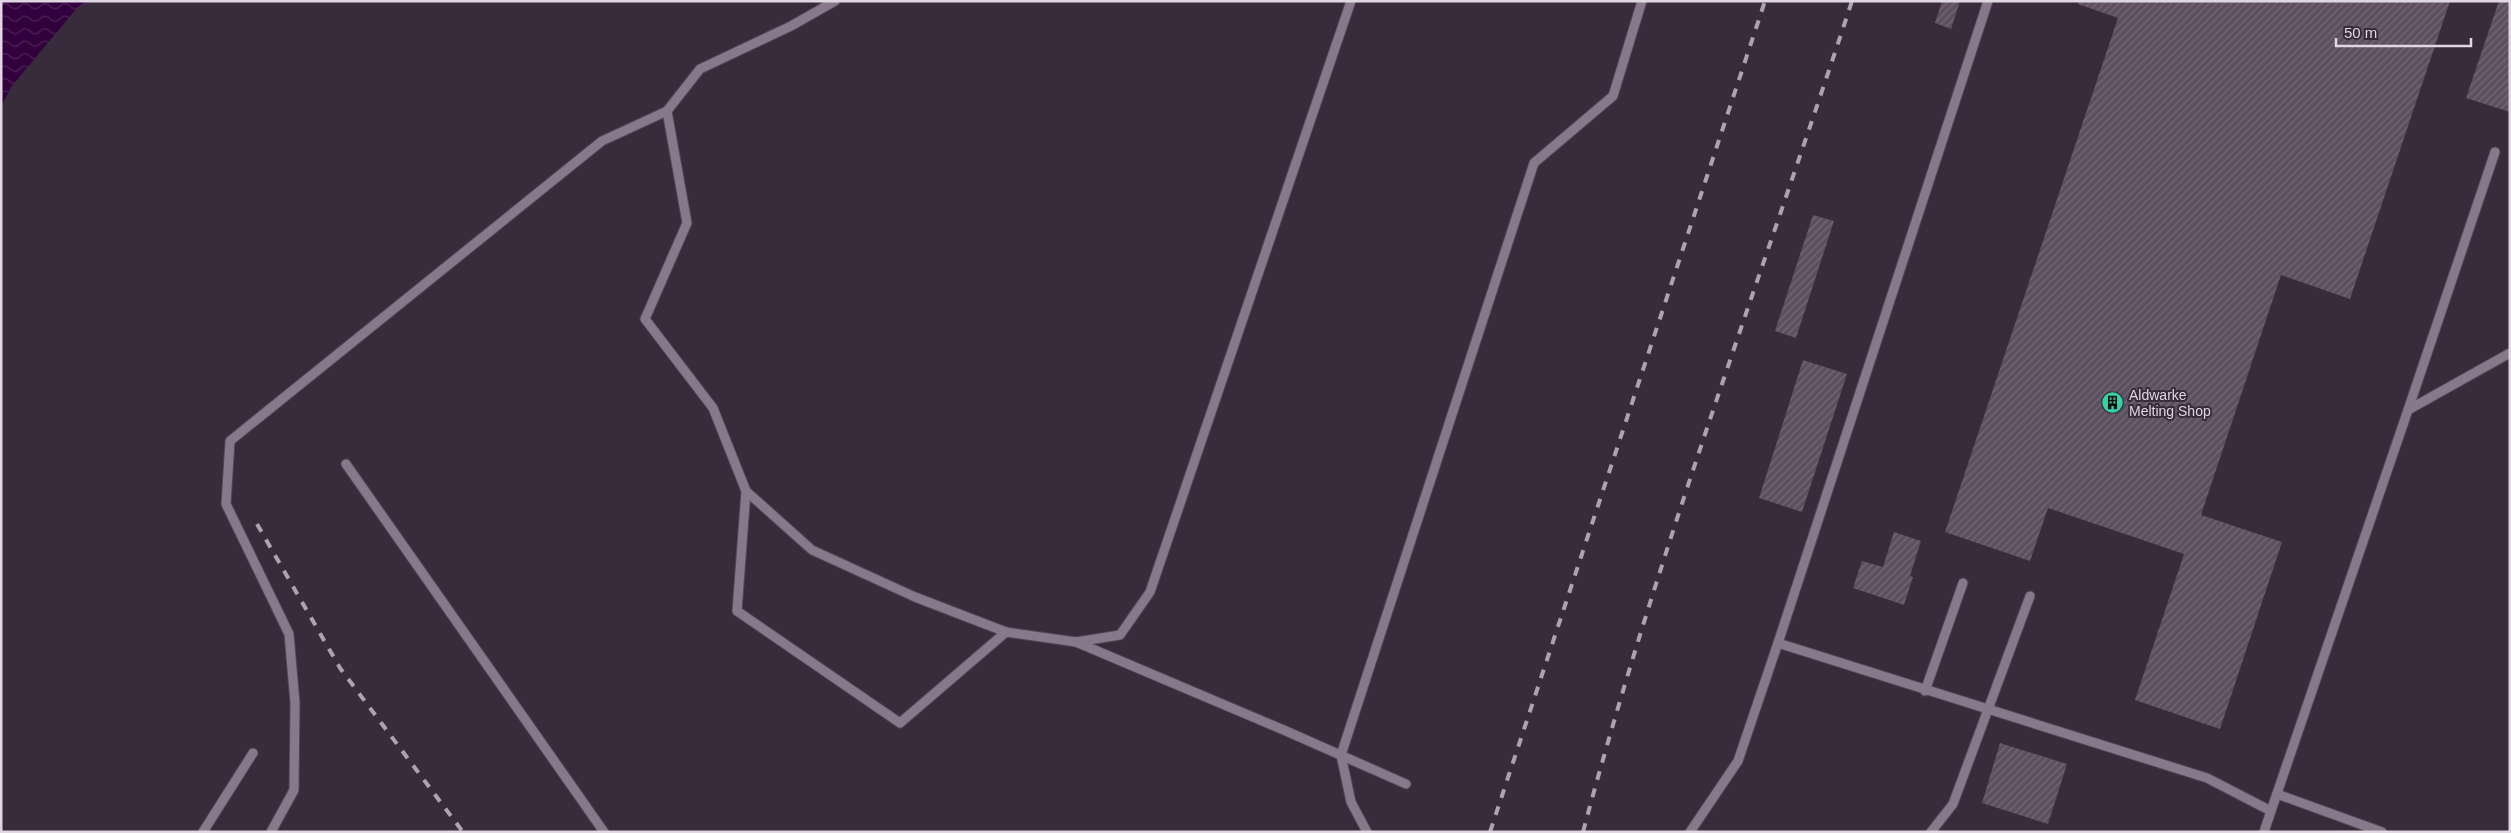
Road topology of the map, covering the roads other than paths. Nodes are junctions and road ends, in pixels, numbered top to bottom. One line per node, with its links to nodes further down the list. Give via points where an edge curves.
1 (835, 1): 5 (lane, via 791,26 700,69)
2 (1351, 1): 14 (lane, via 1150,592 1120,634)
3 (1642, 1): 19 (lane, via 1613,96 1534,163)
4 (1988, 1): 15 (lane)
5 (667, 111): 10 (lane, via 687,223 645,319 713,408); 24 (lane, via 602,140 230,441 226,504 289,634 295,703 294,790)
6 (2495, 152): 8 (lane)
7 (2510, 353): 8 (lane)
8 (2408, 410): 21 (lane)
9 (346, 464): 25 (lane)
10 (746, 491): 13 (lane, via 812,550 915,597); 13 (lane, via 737,611 900,723)
11 (1963, 583): 16 (lane)
12 (2030, 596): 17 (lane)
13 (1006, 632): 14 (lane)
14 (1076, 642): 19 (lane)
15 (1778, 643): 16 (lane); 27 (lane, via 1738,761)
16 (1925, 691): 17 (lane)
17 (1989, 711): 22 (lane, via 2207,778); 28 (lane, via 1953,804)
18 (253, 753): 23 (lane)
19 (1341, 755): 20 (lane); 26 (lane, via 1351,802)
20 (1406, 784)
21 (2277, 794): 22 (lane); 30 (lane)
22 (2271, 812): 29 (lane)
23 (203, 832)
24 (272, 832)
25 (604, 832)
26 (1367, 832)
27 (1690, 832)
28 (1931, 832)
29 (2264, 832)
30 (2382, 832)

